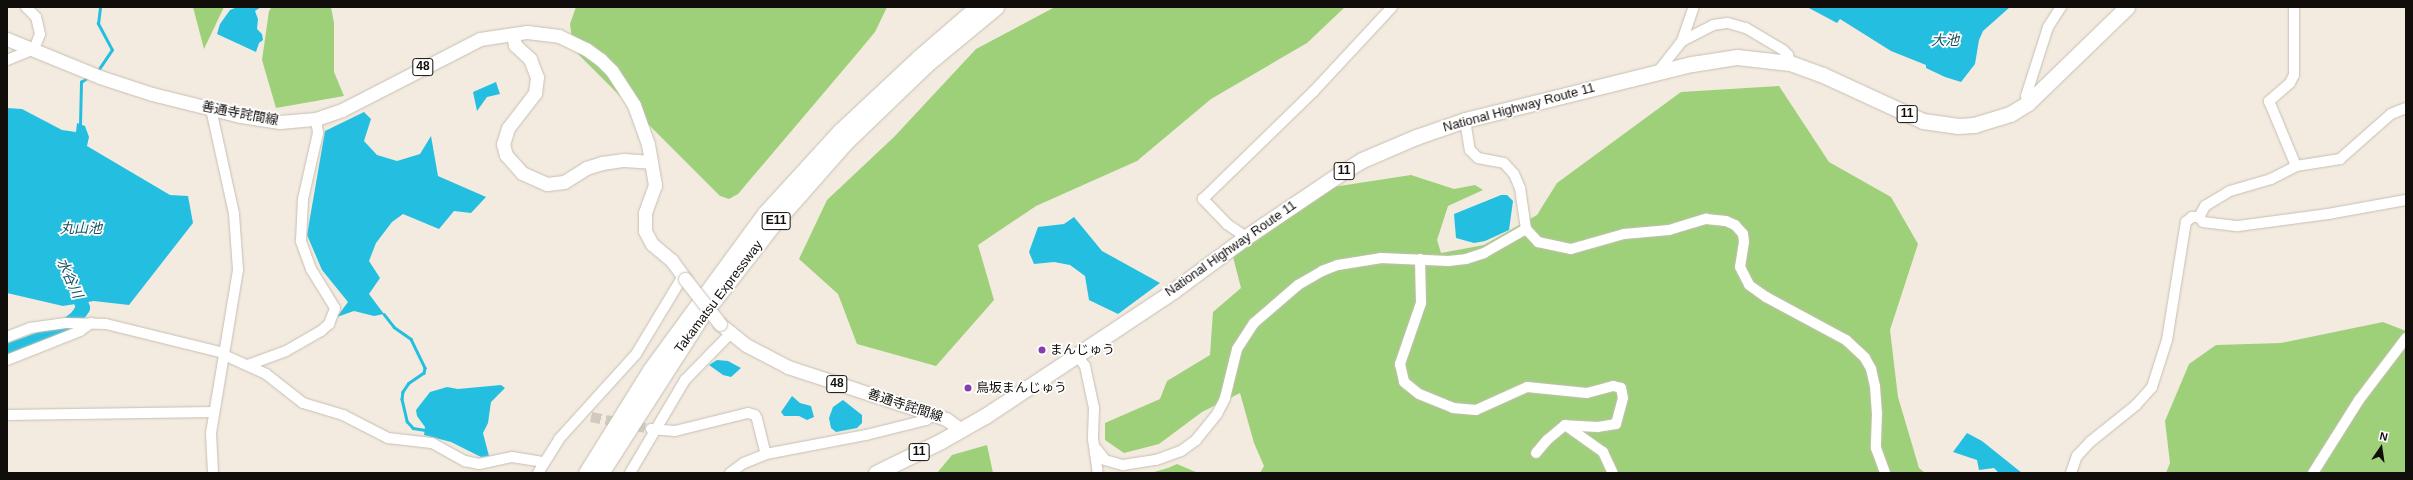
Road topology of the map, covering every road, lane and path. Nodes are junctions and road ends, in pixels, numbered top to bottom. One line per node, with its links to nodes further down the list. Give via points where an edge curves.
1 (26, 7): 12 (street, via 36,17 40,34)
2 (978, 7): 51 (highway, Takamatsu Expressway / E11, via 840,130 765,213 654,364)
3 (996, 7): 52 (highway, Takamatsu Expressway / E11, via 926,65 846,142 773,225 701,317)
4 (1392, 7): 26 (street, via 1309,97 1203,199 1227,224)
5 (1694, 7): 11 (street)
6 (2061, 7): 16 (street, via 2048,27 2026,96)
7 (2128, 7): 16 (highway, National Highway Route 11 / 11)
8 (2294, 7): 22 (street, via 2294,76 2290,83 2269,101)
9 (513, 34): 19 (main road, 善通寺詫間線 / 48, via 480,39 463,46 342,110); 21 (main road, 善通寺詫間線 / 48, via 544,33 560,36 586,49 608,67 634,105); 21 (main road, via 515,45 530,59 538,77 535,93 508,128 504,144 506,155 522,173 547,184 564,182 586,168 602,163 624,160)
10 (7, 39): 12 (main road, 善通寺詫間線 / 48)
11 (1682, 41): 14 (street, via 1713,25 1737,24 1783,50 1788,55); 15 (street)
12 (34, 49): 13 (street); 18 (main road, 善通寺詫間線 / 48, via 100,77)
13 (7, 60)
14 (1790, 63): 15 (highway, National Highway Route 11 / 11, via 1737,57); 16 (highway, National Highway Route 11 / 11, via 1823,75 1904,113 1939,124 1974,126 2010,114)
15 (1657, 73): 20 (highway, National Highway Route 11 / 11)
16 (2028, 103)
17 (2406, 108): 22 (street, via 2385,118 2340,159)
18 (210, 109): 19 (main road, 善通寺詫間線 / 48, via 269,122); 33 (street, via 234,214 237,243 236,292)
19 (316, 119): 36 (street, via 318,133 303,198 301,242 311,269 335,308 329,324 321,331 286,351)
20 (1465, 120): 25 (street, via 1470,150 1478,158 1504,163 1514,174 1520,188); 26 (highway, National Highway Route 11 / 11, via 1362,160)
21 (651, 162): 28 (main road, 善通寺詫間線 / 48, via 655,185 645,213 645,231 652,244 672,261)
22 (2296, 166): 24 (street, via 2271,179 2230,191 2216,198 2205,206)
23 (2406, 200): 24 (street, via 2238,226 2202,222)
24 (2199, 217): 59 (street, via 2192,217 2186,222 2167,340 2152,387 2136,405 2090,442 2077,456)
25 (1526, 229): 27 (street, via 1484,253 1466,259); 58 (street, via 1538,242 1571,249 1624,234 1669,230 1706,219 1726,221 1735,226 1742,234 1744,242 1740,267 1749,285 1766,297 1846,340 1865,358 1871,368 1875,386 1878,413 1876,448)
26 (1246, 237): 34 (highway, National Highway Route 11 / 11, via 1173,291)
27 (1420, 259): 42 (street, via 1421,303 1400,364 1404,382 1431,400 1466,410 1489,406 1526,387 1587,393 1613,386 1621,388 1623,398 1616,424 1598,427); 45 (street, via 1381,258 1338,265 1298,285 1276,302 1242,339 1225,398 1209,427 1181,451 1156,460 1123,465 1105,460)
28 (684, 277): 30 (main road, 善通寺詫間線 / 48, bridge, via 720,324); 38 (street, via 636,354)
29 (91, 323): 31 (street, via 66,323 30,328); 33 (street, via 106,324); 35 (street, via 80,331)
30 (731, 334): 40 (main road, 善通寺詫間線 / 48, via 746,345 788,367); 43 (street, via 685,380)
31 (7, 337)
32 (2406, 338): 60 (street, via 2359,400)
33 (224, 354): 36 (street); 37 (street)
34 (1077, 355): 44 (highway, National Highway Route 11 / 11, via 985,416); 45 (street, via 1085,366 1094,408)
35 (7, 360)
36 (248, 365): 48 (street, via 266,374 303,402 343,415 388,438 432,443 465,461 479,464 512,457)
37 (214, 412): 39 (street); 49 (street, via 211,433)
38 (581, 413): 41 (street); 48 (street)
39 (7, 415)
40 (932, 416): 44 (main road, 善通寺詫間線 / 48, via 946,419); 47 (street, via 926,420 861,437)
41 (591, 417)
42 (1565, 425): 46 (street); 57 (street, via 1603,452)
43 (653, 429): 47 (street, via 675,431 748,413 755,415 757,419); 53 (street)
44 (960, 429): 55 (highway, National Highway Route 11 / 11, via 941,442)
45 (1095, 447): 56 (street)
46 (1536, 453)
47 (766, 454): 54 (street, via 744,463)
48 (543, 462): 50 (street)
49 (213, 473)
50 (538, 473)
51 (586, 473)
52 (601, 473)
53 (630, 473)
54 (730, 473)
55 (876, 473)
56 (1098, 473)
57 (1613, 473)
58 (1885, 473)
59 (2071, 473)
60 (2313, 473)

